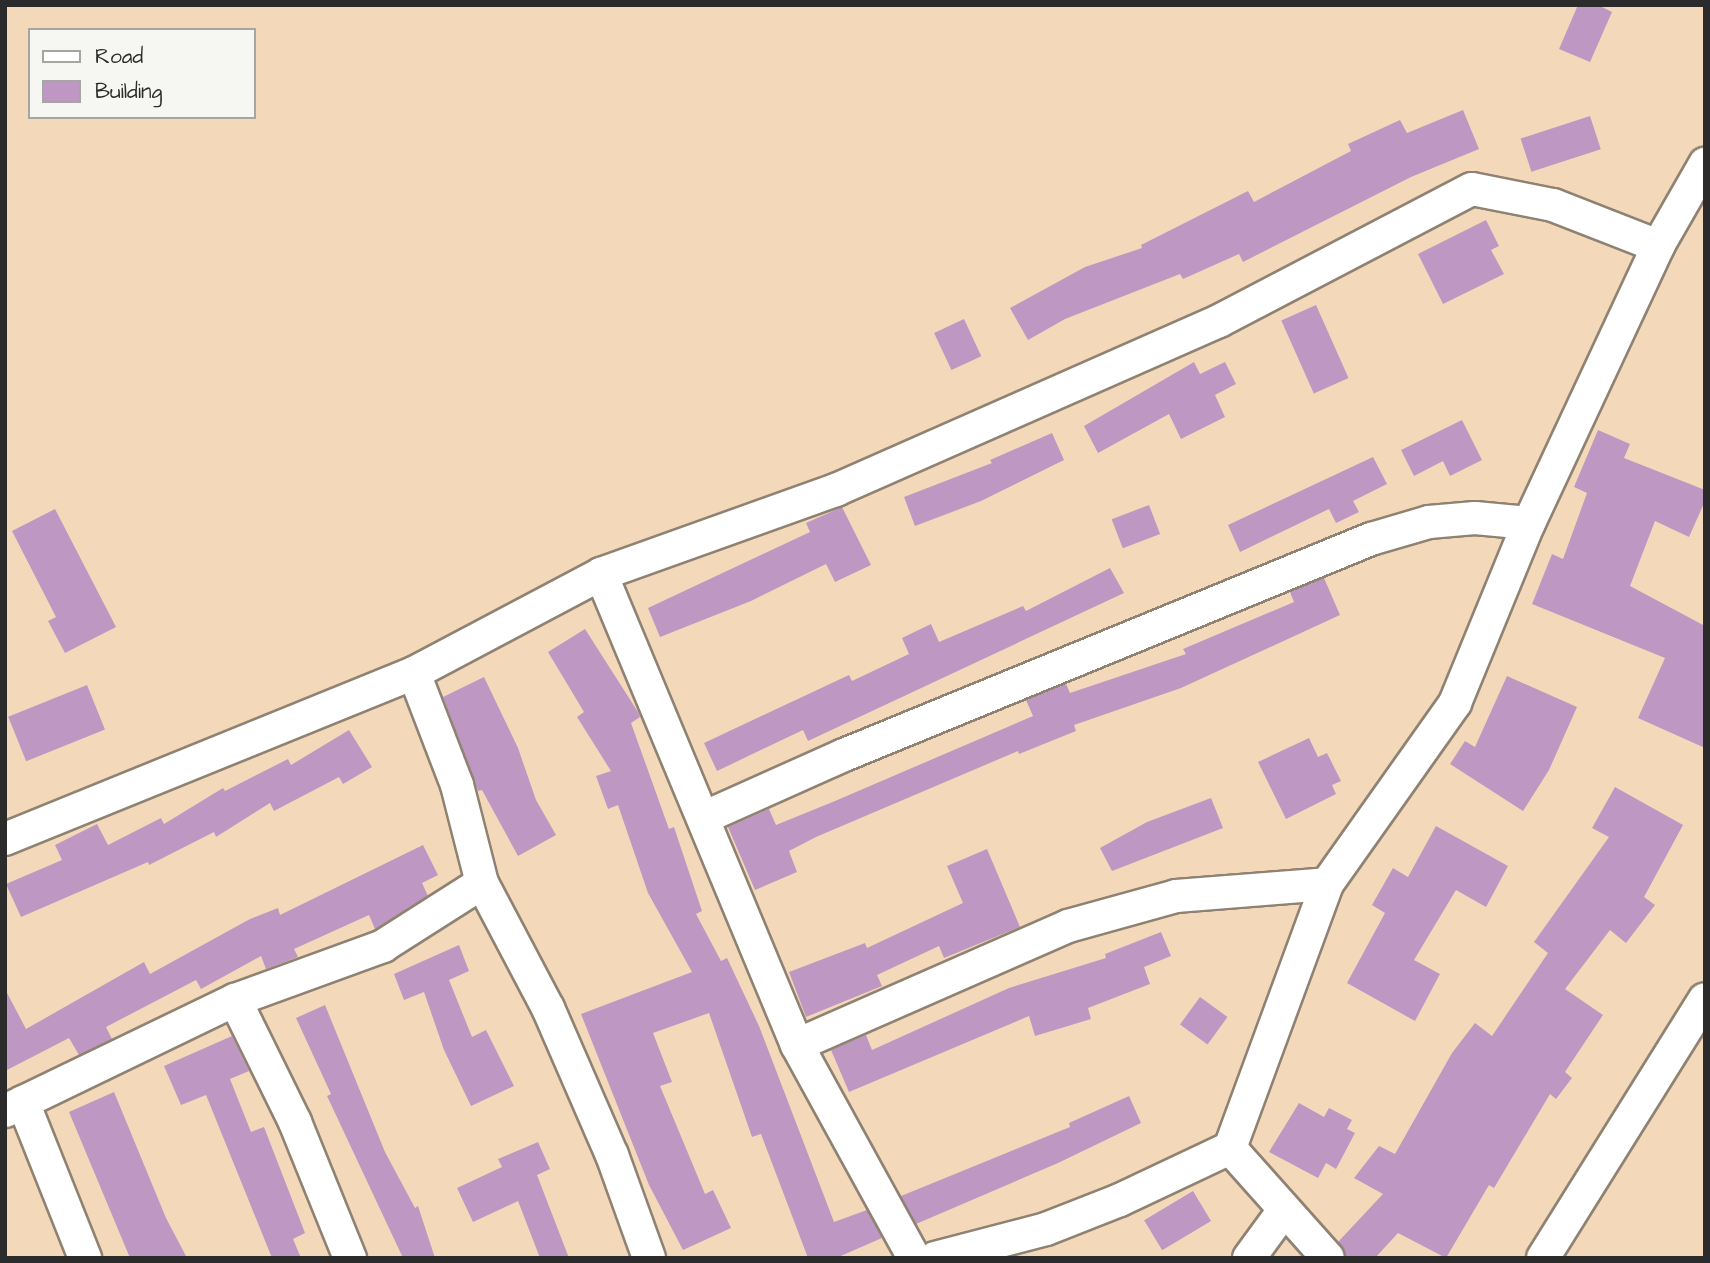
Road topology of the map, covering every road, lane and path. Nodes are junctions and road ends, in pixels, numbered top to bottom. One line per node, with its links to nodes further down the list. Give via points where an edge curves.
1 (1705, 164): 2 (street)
2 (1658, 246): 3 (street); 4 (street, via 1553,205 1472,189 1168,344 836,490)
3 (1529, 523): 6 (street, via 1475,518 1429,522 1371,539 844,755); 9 (street, via 1455,703)
4 (601, 573): 5 (street); 6 (street)
5 (414, 673): 7 (street); 8 (street, via 457,785)
6 (703, 818): 12 (street)
7 (5, 839)
8 (482, 883): 11 (street, via 383,946); 18 (street, via 548,1008 612,1155)
9 (1327, 884): 12 (street, via 1176,896 1068,926); 14 (street)
10 (1705, 999): 23 (street)
11 (235, 1000): 13 (street); 17 (street, via 295,1122)
12 (797, 1045): 19 (street)
13 (14, 1107): 16 (street)
14 (1230, 1148): 15 (street); 20 (street, via 1046,1229)
15 (1284, 1210): 21 (street); 22 (street)
16 (85, 1258)
17 (350, 1258)
18 (649, 1258)
19 (914, 1258)
20 (935, 1258)
21 (1249, 1258)
22 (1328, 1258)
23 (1543, 1258)

